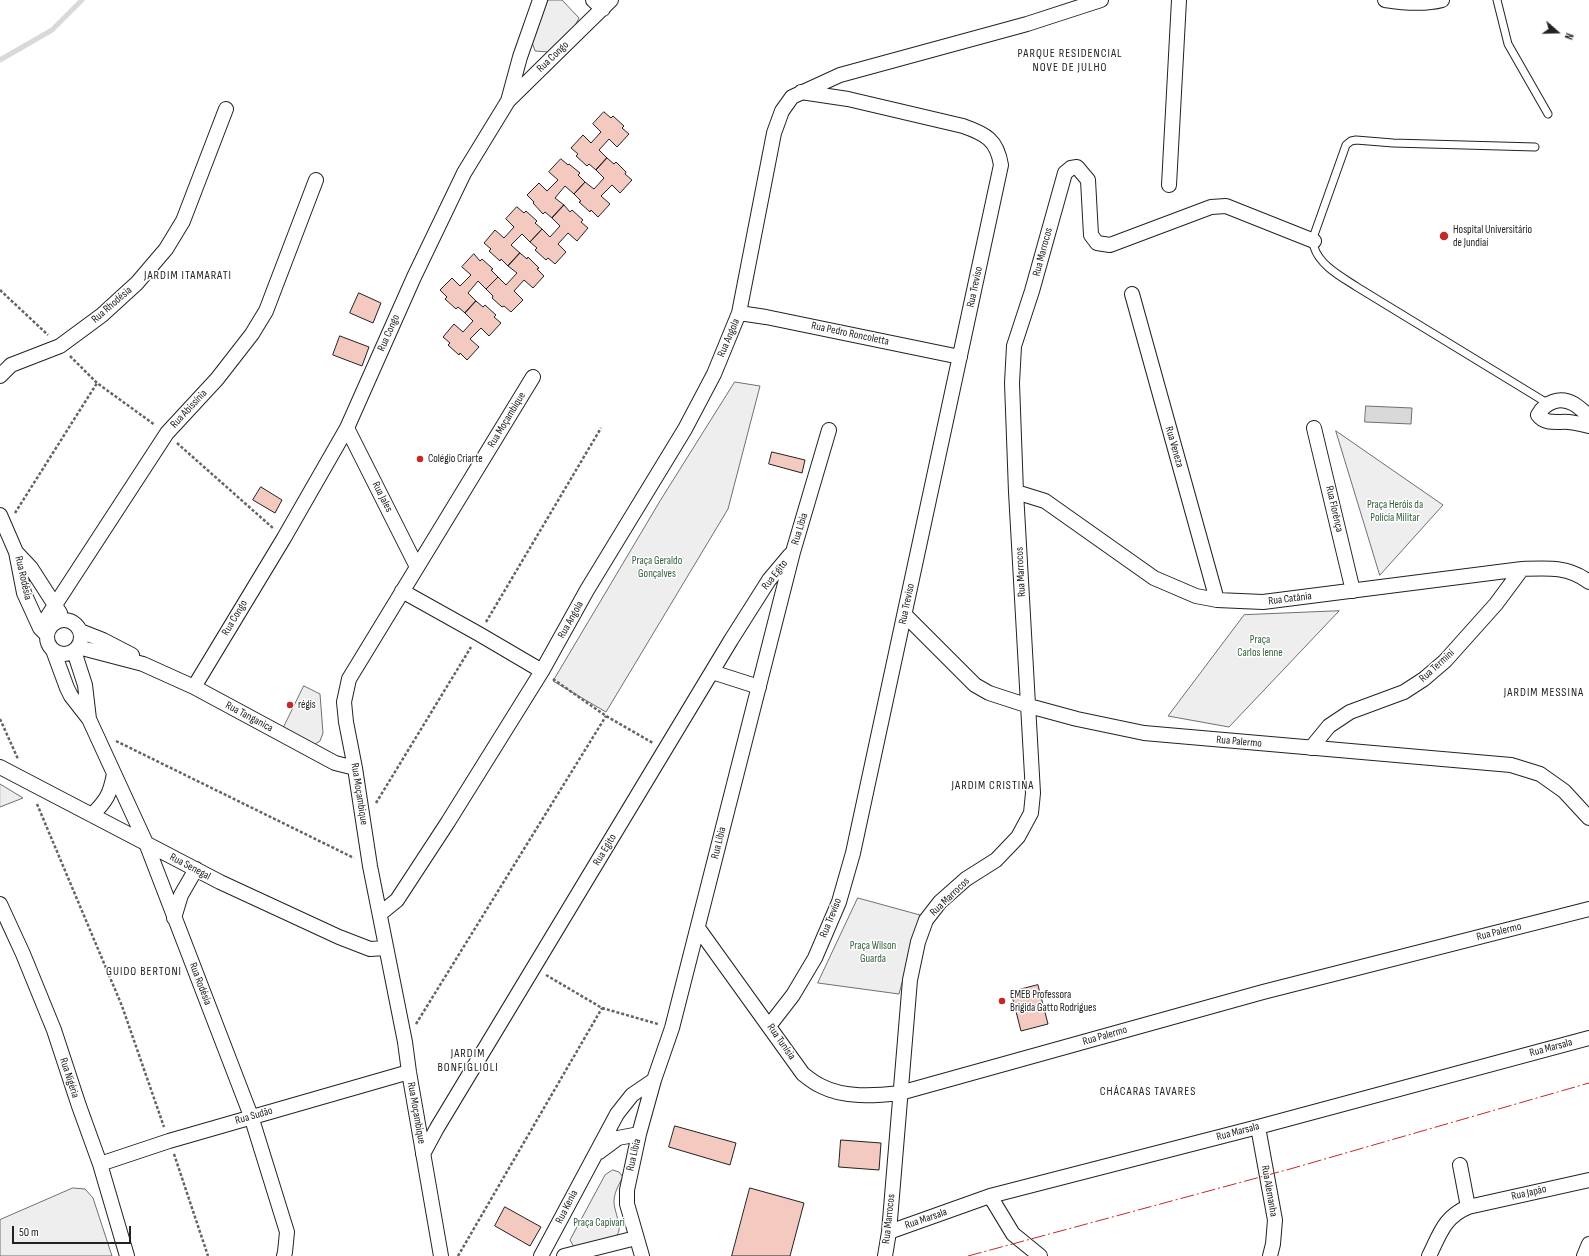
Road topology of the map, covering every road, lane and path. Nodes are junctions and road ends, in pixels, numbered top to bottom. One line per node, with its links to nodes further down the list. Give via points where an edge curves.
1 (540, 0): 9 (street)
2 (1101, 0): 8 (street, Rua Angola, via 1028,24 840,75)
3 (1179, 0): 14 (street)
4 (1385, 0): 5 (street, via 1414,3)
5 (1442, 0)
6 (1497, 0): 11 (lane, via 1508,44)
7 (602, 3): 9 (street, Rua Congo)
8 (801, 92): 18 (street, Rua Angola, via 792,97 782,111 774,133); 20 (street, Rua Treviso, via 848,99 964,126 981,132 998,151 1001,165)
9 (508, 101): 27 (street, Rua Congo, via 464,173 414,276)
10 (226, 109): 19 (street, Rua Rhodésia, via 183,221 166,250 138,283 102,315)
11 (1548, 114)
12 (1535, 147): 15 (lane, via 1351,141 1346,145)
13 (316, 180): 30 (street, Rua Abissínia, via 266,311 252,334 217,379)
14 (1169, 185)
15 (1314, 241): 24 (lane, via 1319,257 1327,266 1357,287); 31 (street, Rua Marrocos, via 1226,206 1211,207 1110,245 1097,243 1090,235 1088,180 1076,167 1065,173 1014,346 1012,382)
16 (0, 290): 19 (path)
17 (1132, 294): 41 (street, Rua Veneza)
18 (739, 313): 20 (street, Rua Pedro Roncoletta); 50 (street, Rua Angola, via 714,374 685,429 587,590)
19 (60, 346): 21 (street, Rua Rhodésia, via 11,365); 23 (path)
20 (960, 357): 43 (street, Rua Treviso)
21 (0, 376)
22 (533, 377): 36 (street, Rua Moçambique)
23 (97, 384): 30 (path); 32 (path)
24 (1547, 403): 25 (street, via 1572,403); 26 (street, via 1538,415 1544,420)
25 (1589, 416)
26 (1589, 426)
27 (346, 428): 33 (street, Rua Congo); 36 (street, Rua Jales)
28 (1314, 428): 40 (street, Rua Florênça)
29 (829, 430): 35 (street, Rua Líbia)
30 (167, 433): 33 (path); 42 (street, Rua Abissínia)
31 (1016, 492): 41 (street, Rua Catânia, via 1045,501 1154,578 1196,596); 54 (street, Rua Marrocos)
32 (3, 521): 34 (street)
33 (284, 538): 52 (street, Rua Congo)
34 (16, 552): 42 (street, Rua Rodésia, via 31,568); 46 (street, Rua Rodésia, via 24,593)
35 (793, 552): 51 (street, Rua Egito, via 769,580); 53 (street, Rua Líbia)
36 (417, 567): 39 (street, Rua Moçambique)
37 (1522, 569): 38 (street, Rua Catânia, via 1564,569); 40 (street, Rua Catânia); 59 (street, Rua Termini, via 1496,604 1445,661 1424,679 1404,692 1350,712 1329,726)
38 (1589, 582)
39 (402, 591): 50 (street); 62 (street, Rua Moçambique, via 350,679 344,702)
40 (1353, 591): 41 (street, Rua Catânia, via 1263,602)
41 (1217, 600)
42 (55, 606): 44 (street, Rua Rodésia); 46 (street, Rua Abissínia)
43 (905, 615): 54 (street, Rua Palermo, via 975,685 989,693); 79 (street, Rua Treviso, via 853,853 839,902 815,958 793,995)
44 (66, 620): 45 (street); 46 (street, via 58,621)
45 (80, 630): 47 (street, via 81,636); 49 (street, Rua Tanganica, via 120,647)
46 (43, 631): 48 (street)
47 (76, 649): 48 (street, via 63,654); 49 (street, Rua Tanganica); 57 (street, Rua Rodésia, via 85,685)
48 (53, 650): 57 (street, Rua Rodésia, via 66,688)
49 (143, 664): 52 (street, Rua Tanganica)
50 (542, 671): 55 (path); 73 (street, Rua Angola, via 397,900)
51 (712, 672): 53 (street); 60 (street, Rua Egito)
52 (194, 687): 62 (street, Rua Tanganica, via 335,763)
53 (758, 687): 75 (street, Rua Líbia)
54 (1029, 706): 59 (street, Rua Palermo, via 1144,733); 85 (street, Rua Marrocos, via 1033,793 1031,813 1018,836 996,860 966,879 940,902 926,920 918,942 910,980)
55 (606, 716): 60 (path); 82 (path)
56 (0, 719): 64 (path)
57 (89, 719): 58 (street, Rua Rodésia)
58 (95, 731): 63 (street, Rua Rodésia); 69 (path)
59 (1311, 748): 67 (street, Rua Palermo, via 1511,765 1540,774 1564,791)
60 (666, 750): 77 (street, Rua Egito)
61 (0, 767): 64 (street, Rua Senegal)
62 (355, 768): 69 (street, Rua Moçambique)
63 (114, 774): 66 (street, via 110,792 104,803); 68 (street, Rua Rodésia)
64 (28, 781): 66 (street, Rua Senegal)
65 (37, 803): 89 (path, via 122,1006)
66 (92, 815): 68 (street, Rua Senegal)
67 (1589, 818)
68 (146, 843): 70 (street, Rua Senegal); 74 (street, Rua Rodésia)
69 (370, 866): 73 (street, Rua Moçambique)
70 (196, 870): 74 (street, via 181,895); 76 (street, Rua Senegal, via 339,937 370,949)
71 (0, 904): 92 (street, Rua Nigéria, via 54,1030)
72 (1589, 909): 85 (street, Rua Palermo, via 1263,992)
73 (381, 913): 76 (street, Rua Moçambique)
74 (174, 918): 86 (street, Rua Rodésia)
75 (698, 928): 79 (street, Rua Tunísia); 80 (street, Rua Líbia)
76 (386, 948): 82 (street, Rua Moçambique)
77 (534, 968): 78 (path); 90 (street, Rua Egito)
78 (602, 1008): 80 (path); 104 (path)
79 (769, 1026): 85 (street, Rua Tunísia, via 803,1074 821,1086 845,1095)
80 (672, 1028): 84 (street, Rua Líbia)
81 (1589, 1038): 87 (street, Rua Marsala)
82 (405, 1042): 83 (street, Rua Moçambique)
83 (409, 1072): 86 (street, Rua Sudão); 90 (street, Rua Moçambique)
84 (654, 1080): 88 (street, Rua Líbia); 91 (street, Rua Kenia, via 632,1095 617,1114)
85 (900, 1093): 97 (street, Rua Marrocos)
86 (251, 1116): 89 (street, Rua Sudão); 102 (street, Rua Rodésia, via 287,1232)
87 (1258, 1127): 95 (street, Rua Marsala); 110 (street, Rua Alemanha, via 1275,1220)
88 (639, 1134): 91 (street, Rua Kenia, via 618,1138); 98 (street, Rua Líbia, via 627,1190 627,1204)
89 (169, 1141): 92 (street, Rua Sudão); 101 (path)
90 (423, 1154): 103 (street, Rua Moçambique)
91 (592, 1158): 105 (street, Rua Kenia)
92 (100, 1164): 100 (street, Rua Nigéria)
93 (1460, 1165): 96 (street)
94 (1589, 1180): 96 (street, Rua Japão)
95 (990, 1196): 97 (street, Rua Marsala); 109 (street, via 1013,1234)
96 (1468, 1207): 111 (street, Rua Japão, via 1452,1216 1444,1225)
97 (889, 1232): 108 (street, Rua Marrocos)
98 (636, 1238): 106 (street); 107 (street, Rua Líbia)
99 (1589, 1244): 112 (street)
100 (127, 1256)
101 (208, 1256)
102 (284, 1256)
103 (441, 1256)
104 (458, 1256)
105 (541, 1256)
106 (564, 1256)
107 (642, 1256)
108 (885, 1256)
109 (1040, 1256)
110 (1270, 1256)
111 (1429, 1256)
112 (1584, 1256)

